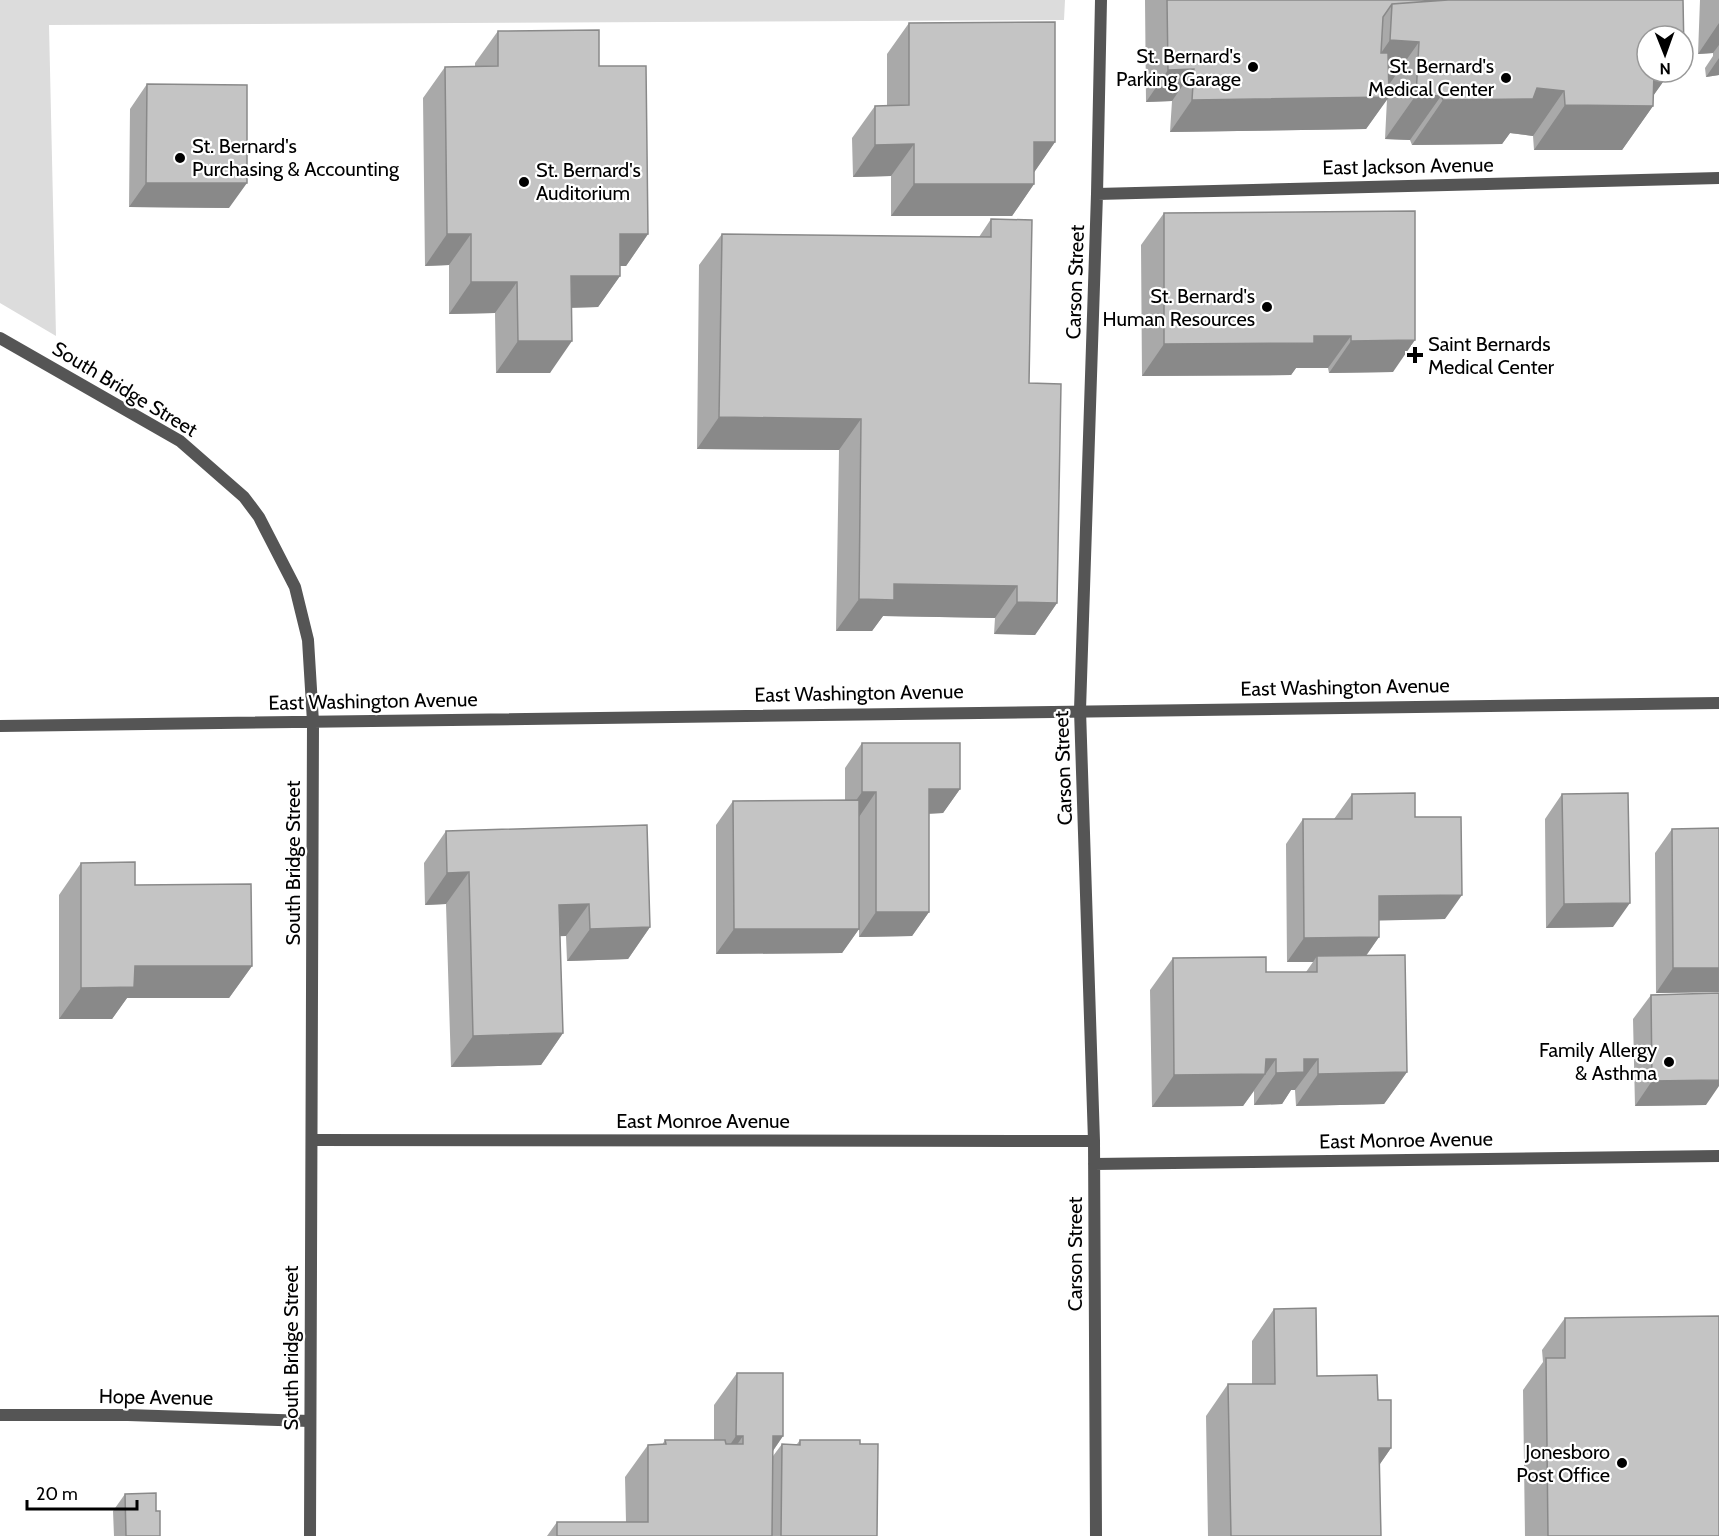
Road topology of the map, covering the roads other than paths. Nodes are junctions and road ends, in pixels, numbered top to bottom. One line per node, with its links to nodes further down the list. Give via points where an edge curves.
1 (1101, 0): 3 (street, Carson Street)
2 (1719, 178): 3 (street, East Jackson Avenue)
3 (1097, 194): 6 (street, Carson Street)
4 (0, 338): 7 (street, South Bridge Street, via 180,441 244,497 259,517 294,587 308,640)
5 (1719, 703): 6 (street, East Washington Avenue)
6 (1080, 710): 7 (street, East Washington Avenue); 10 (street, Carson Street)
7 (313, 722): 8 (street, East Washington Avenue); 9 (street, South Bridge Street)
8 (0, 726)
9 (313, 1140): 10 (street, East Monroe Avenue); 14 (street, South Bridge Street)
10 (1094, 1141): 12 (street, Carson Street)
11 (1719, 1156): 12 (street, East Monroe Avenue)
12 (1094, 1164): 16 (street, Carson Street)
13 (0, 1415): 14 (street, Hope Avenue)
14 (310, 1421): 15 (street, South Bridge Street)
15 (310, 1536)
16 (1096, 1536)

